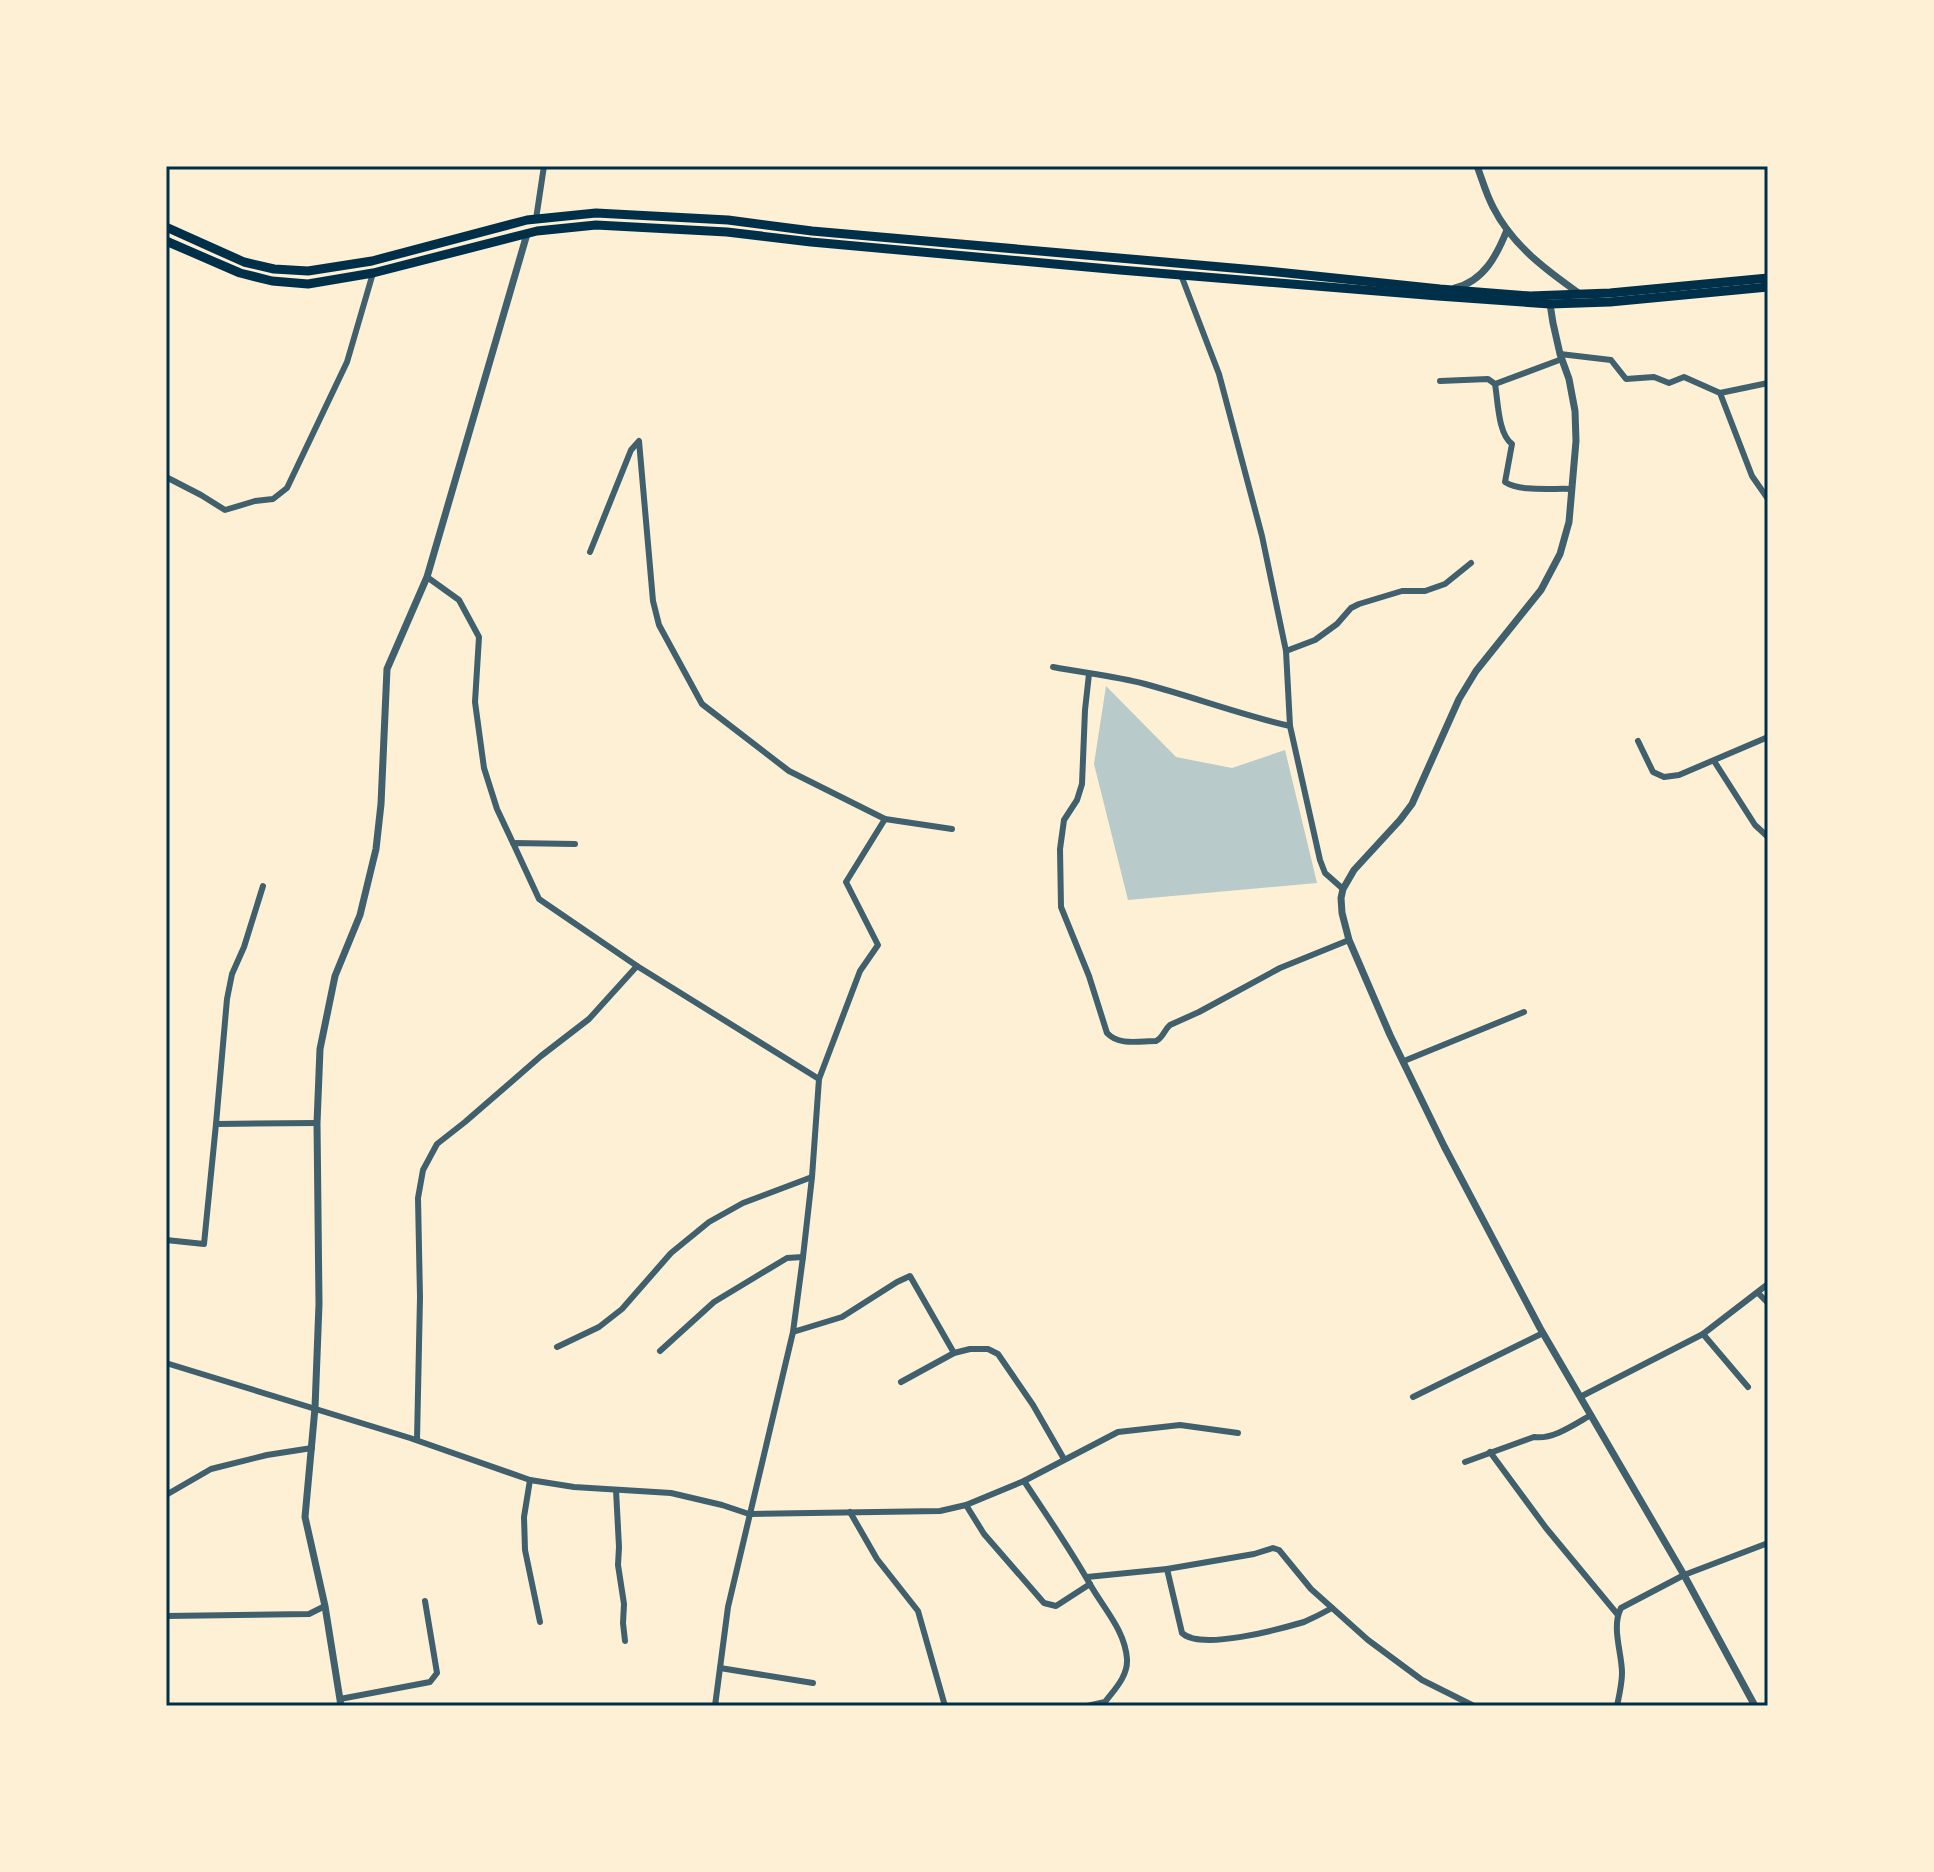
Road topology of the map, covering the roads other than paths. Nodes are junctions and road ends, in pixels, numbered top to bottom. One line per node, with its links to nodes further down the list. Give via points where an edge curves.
1 (544, 166): 3 (street)
2 (1477, 166): 5 (street)
3 (536, 219): 4 (main road, via 372,261 308,271 244,262); 12 (main road, via 596,213 728,220)
4 (166, 227)
5 (1507, 230): 12 (street, via 1484,271); 13 (street)
6 (527, 234): 8 (main road); 9 (main road, via 596,225 727,232); 25 (street)
7 (166, 241): 8 (main road, via 272,281 308,284)
8 (373, 273): 20 (street, via 347,362 287,488 273,499 225,510)
9 (1181, 275): 14 (main road); 26 (street, via 1219,374)
10 (1768, 278): 13 (main road)
11 (1768, 287): 14 (main road)
12 (1449, 290): 13 (main road)
13 (1580, 294)
14 (1550, 304): 15 (street)
15 (1561, 357): 18 (street); 19 (street, via 1611,360 1626,379 1654,377 1669,383 1684,377); 21 (street, via 1575,411)
16 (1440, 381): 18 (street, via 1488,379)
17 (1768, 383): 19 (street)
18 (1495, 384): 21 (street, via 1505,439 1512,444 1505,482)
19 (1720, 393): 22 (street, via 1752,476)
20 (166, 477)
21 (1572, 489): 39 (street, via 1560,554 1541,590 1459,699 1412,804)
22 (1768, 499)
23 (590, 552): 33 (street, via 639,441 653,601 659,625 702,704 789,771)
24 (1471, 563): 26 (street, via 1445,584 1359,604 1315,640)
25 (427, 577): 36 (street, via 459,600 479,637 475,702 484,768); 45 (street, via 387,669 376,849 360,915 335,976 320,1049)
26 (1286, 651): 29 (street)
27 (1053, 667): 28 (street)
28 (1089, 674): 29 (street, via 1148,685); 40 (street, via 1082,784 1064,820 1060,849 1061,907 1111,1038 1156,1041 1170,1025 1280,968)
29 (1290, 726): 39 (street, via 1320,860 1325,873)
30 (1768, 737): 32 (street)
31 (1638, 741): 32 (street, via 1653,772 1664,777)
32 (1714, 761): 35 (street)
33 (885, 819): 34 (street); 44 (street, via 846,882 878,945 860,971)
34 (952, 829)
35 (1768, 837)
36 (513, 843): 37 (street); 41 (street, via 539,899)
37 (575, 844)
38 (263, 886): 46 (street, via 227,999)
39 (1343, 889): 40 (street)
40 (1349, 940): 43 (street)
41 (637, 966): 44 (street); 67 (street, via 589,1019 437,1144 423,1170 418,1198)
42 (1524, 1012): 43 (street)
43 (1404, 1061): 54 (street)
44 (819, 1079): 47 (street)
45 (317, 1123): 46 (street); 64 (street)
46 (216, 1124): 48 (street, via 204,1244)
47 (812, 1177): 49 (street); 56 (street, via 709,1222 671,1253 622,1309)
48 (166, 1240)
49 (803, 1257): 53 (street); 57 (street, via 787,1258 714,1302)
50 (1768, 1284): 51 (street)
51 (1758, 1293): 52 (street); 55 (street)
52 (1768, 1303)
53 (793, 1332): 58 (street, via 842,1317 910,1276); 78 (street)
54 (1543, 1333): 62 (street); 63 (street)
55 (1703, 1334): 61 (street); 63 (street)
56 (557, 1347)
57 (660, 1351)
58 (954, 1353): 60 (street); 70 (street, via 988,1349 998,1354)
59 (166, 1363): 64 (street)
60 (901, 1382)
61 (1748, 1387)
62 (1413, 1397)
63 (1580, 1397): 65 (street)
64 (315, 1408): 67 (street); 68 (street)
65 (1591, 1415): 69 (street, via 1549,1436); 81 (street)
66 (1238, 1433): 70 (street, via 1180,1425 1118,1432)
67 (417, 1440): 72 (street)
68 (312, 1448): 75 (street, via 211,1469); 84 (street, via 305,1517)
69 (1490, 1452): 71 (street); 86 (street)
70 (1064, 1459): 73 (street)
71 (1465, 1462)
72 (530, 1480): 74 (street); 88 (street, via 525,1550)
73 (1024, 1481): 76 (street); 82 (street)
74 (616, 1490): 78 (street, via 671,1493); 89 (street)
75 (166, 1495)
76 (966, 1505): 77 (street, via 940,1511); 82 (street, via 1044,1603 1056,1606)
77 (850, 1512): 78 (street); 94 (street, via 877,1559 918,1611)
78 (749, 1514): 90 (street)
79 (1768, 1543): 81 (street)
80 (1167, 1569): 82 (street); 85 (street, via 1273,1548); 85 (street, via 1182,1633 1188,1638 1271,1631)
81 (1684, 1575): 86 (street, via 1621,1608); 98 (street)
82 (1088, 1580): 95 (street, via 1119,1629 1128,1661 1125,1675 1105,1702)
83 (425, 1601): 92 (street, via 434,1678)
84 (325, 1606): 87 (street, via 309,1614); 92 (street)
85 (1332, 1608): 96 (street, via 1422,1680)
86 (1618, 1615): 97 (street, via 1622,1673)
87 (166, 1616)
88 (540, 1622)
89 (625, 1641)
90 (720, 1668): 91 (street); 93 (street)
91 (813, 1683)
92 (340, 1703)
93 (715, 1706)
94 (945, 1706)
95 (1087, 1706)
96 (1474, 1706)
97 (1617, 1706)
98 (1755, 1706)

